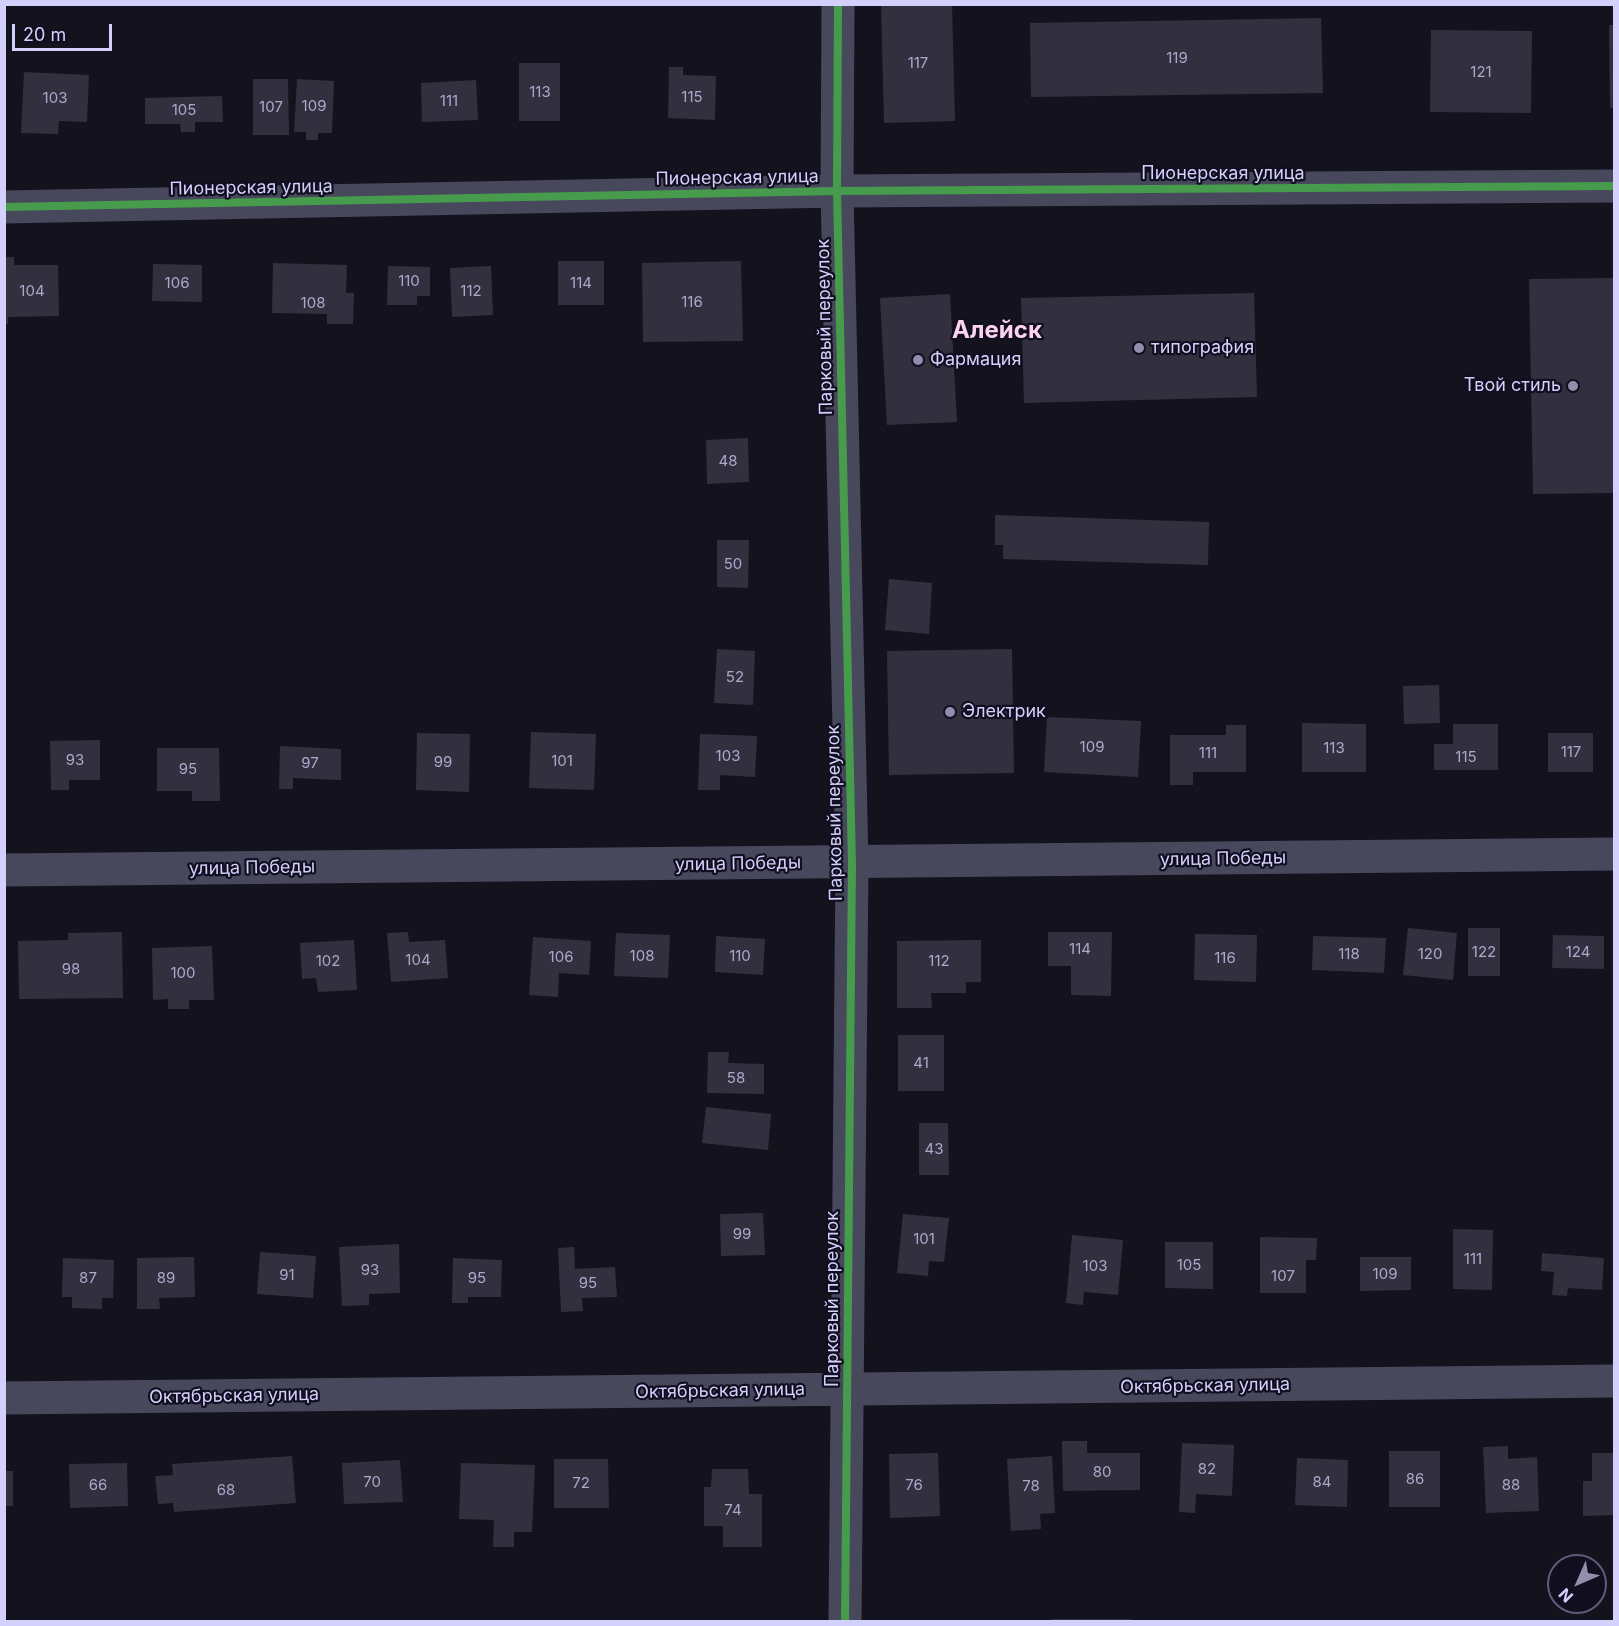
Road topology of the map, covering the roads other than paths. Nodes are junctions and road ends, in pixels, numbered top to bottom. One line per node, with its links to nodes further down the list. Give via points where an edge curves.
1 (838, 4): 3 (street, Парковый переулок)
2 (1614, 186): 3 (street, Пионерская улица)
3 (837, 191): 4 (street, Пионерская улица); 6 (street, Парковый переулок)
4 (4, 207)
5 (1614, 854): 6 (street, улица Победы)
6 (852, 863): 7 (street, улица Победы); 9 (street, Парковый переулок)
7 (4, 870)
8 (1614, 1381): 9 (street, Октябрьская улица)
9 (848, 1390): 10 (street, Октябрьская улица); 11 (street, Парковый переулок)
10 (4, 1398)
11 (845, 1622)

